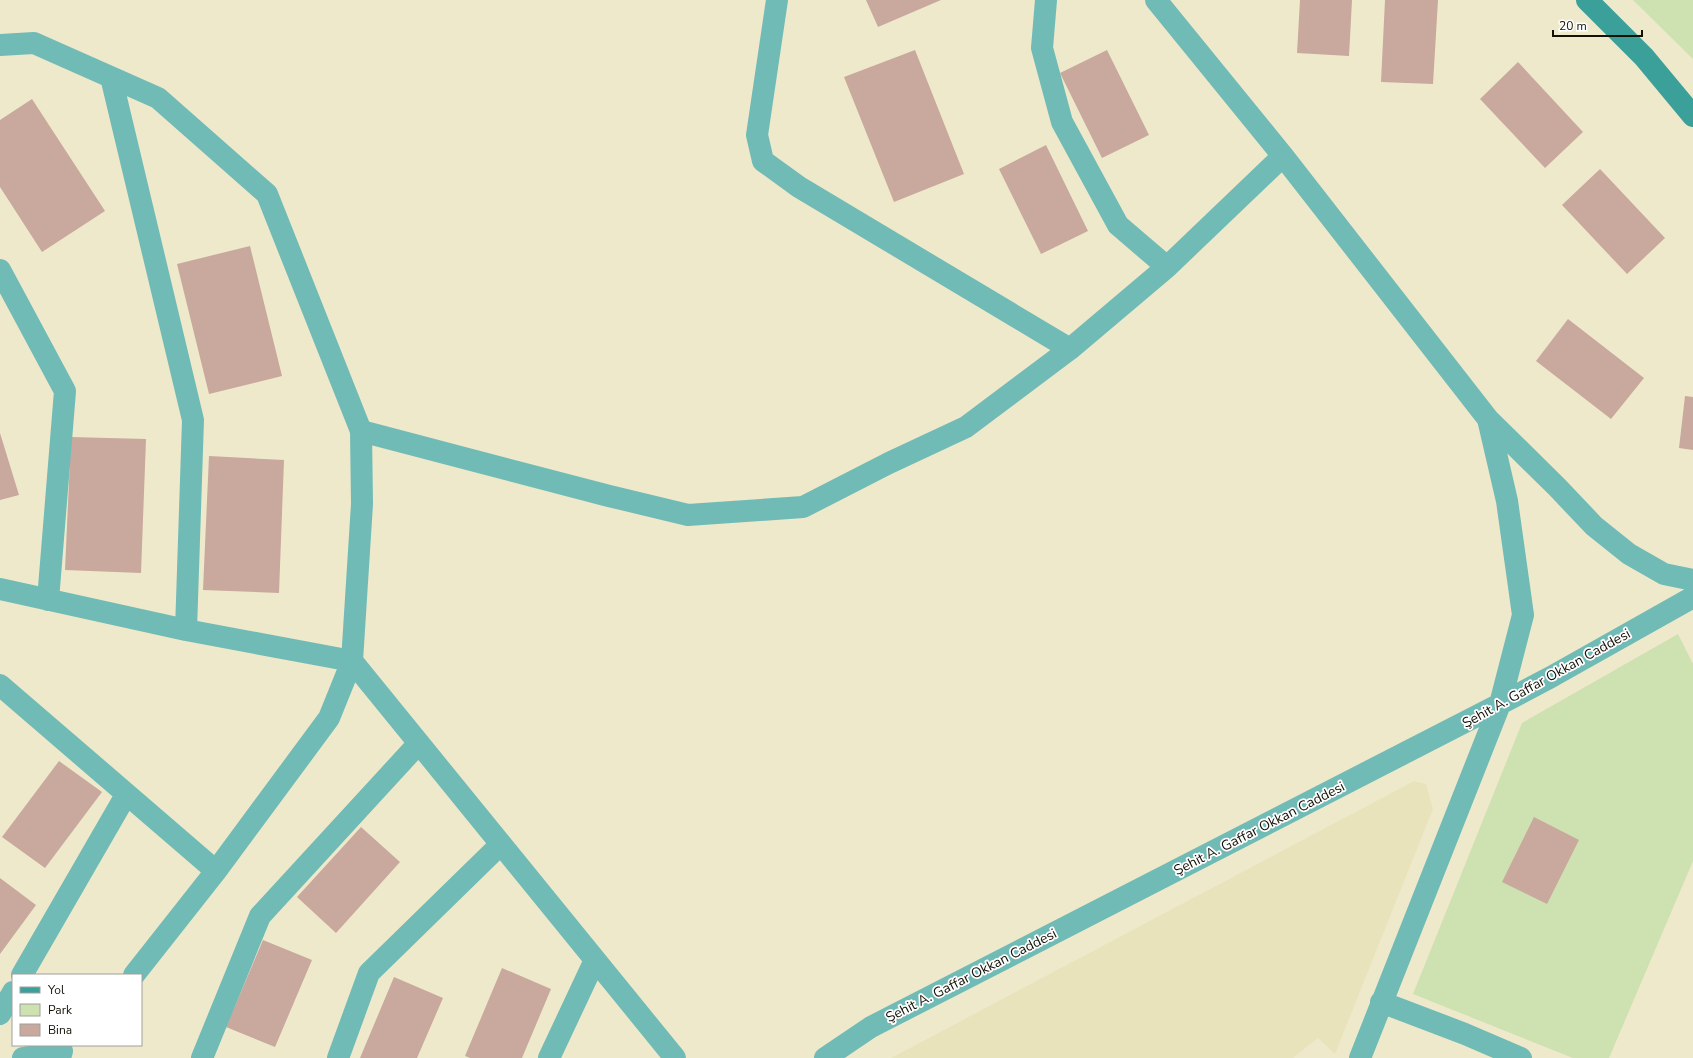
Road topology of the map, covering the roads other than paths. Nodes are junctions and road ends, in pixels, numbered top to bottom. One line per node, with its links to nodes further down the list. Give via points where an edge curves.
1 (777, 0): 11 (street, via 757,135 763,161 800,187)
2 (1046, 0): 9 (street, via 1042,48 1062,122 1118,225)
3 (1156, 0): 8 (street)
4 (1587, 0): 7 (street, via 1644,57)
5 (0, 44): 6 (street, via 34,43)
6 (111, 77): 13 (street, via 158,98 267,194); 18 (street, via 193,420)
7 (1693, 116)
8 (1283, 156): 9 (street); 12 (street)
9 (1167, 267): 11 (street)
10 (0, 270): 17 (street, via 65,391)
11 (1070, 349): 13 (street, via 966,427 803,507 688,515)
12 (1488, 419): 14 (street, via 1594,526 1629,554 1664,574); 21 (street, via 1507,502 1523,615)
13 (361, 431): 19 (street, via 362,504)
14 (1693, 580)
15 (0, 589): 17 (street)
16 (1693, 596): 21 (street, Şehit A. Gaffar Okkan Caddesi)
17 (48, 600): 18 (street)
18 (186, 630): 19 (street)
19 (352, 661): 22 (street); 25 (street, via 329,718)
20 (0, 685): 23 (street)
21 (1500, 704): 30 (street); 38 (street, Şehit A. Gaffar Okkan Caddesi, via 871,1026)
22 (419, 743): 24 (street); 34 (street, via 260,916)
23 (126, 795): 25 (street); 27 (street)
24 (500, 845): 26 (street); 35 (street, via 369,973)
25 (216, 871): 28 (street)
26 (595, 960): 36 (street); 37 (street)
27 (23, 974)
28 (135, 974)
29 (12, 994): 31 (street)
30 (1381, 1002): 39 (street); 40 (street)
31 (0, 1014)
32 (63, 1053): 33 (street)
33 (23, 1058)
34 (202, 1058)
35 (338, 1058)
36 (549, 1058)
37 (675, 1058)
38 (825, 1058)
39 (1360, 1058)
40 (1521, 1058)

